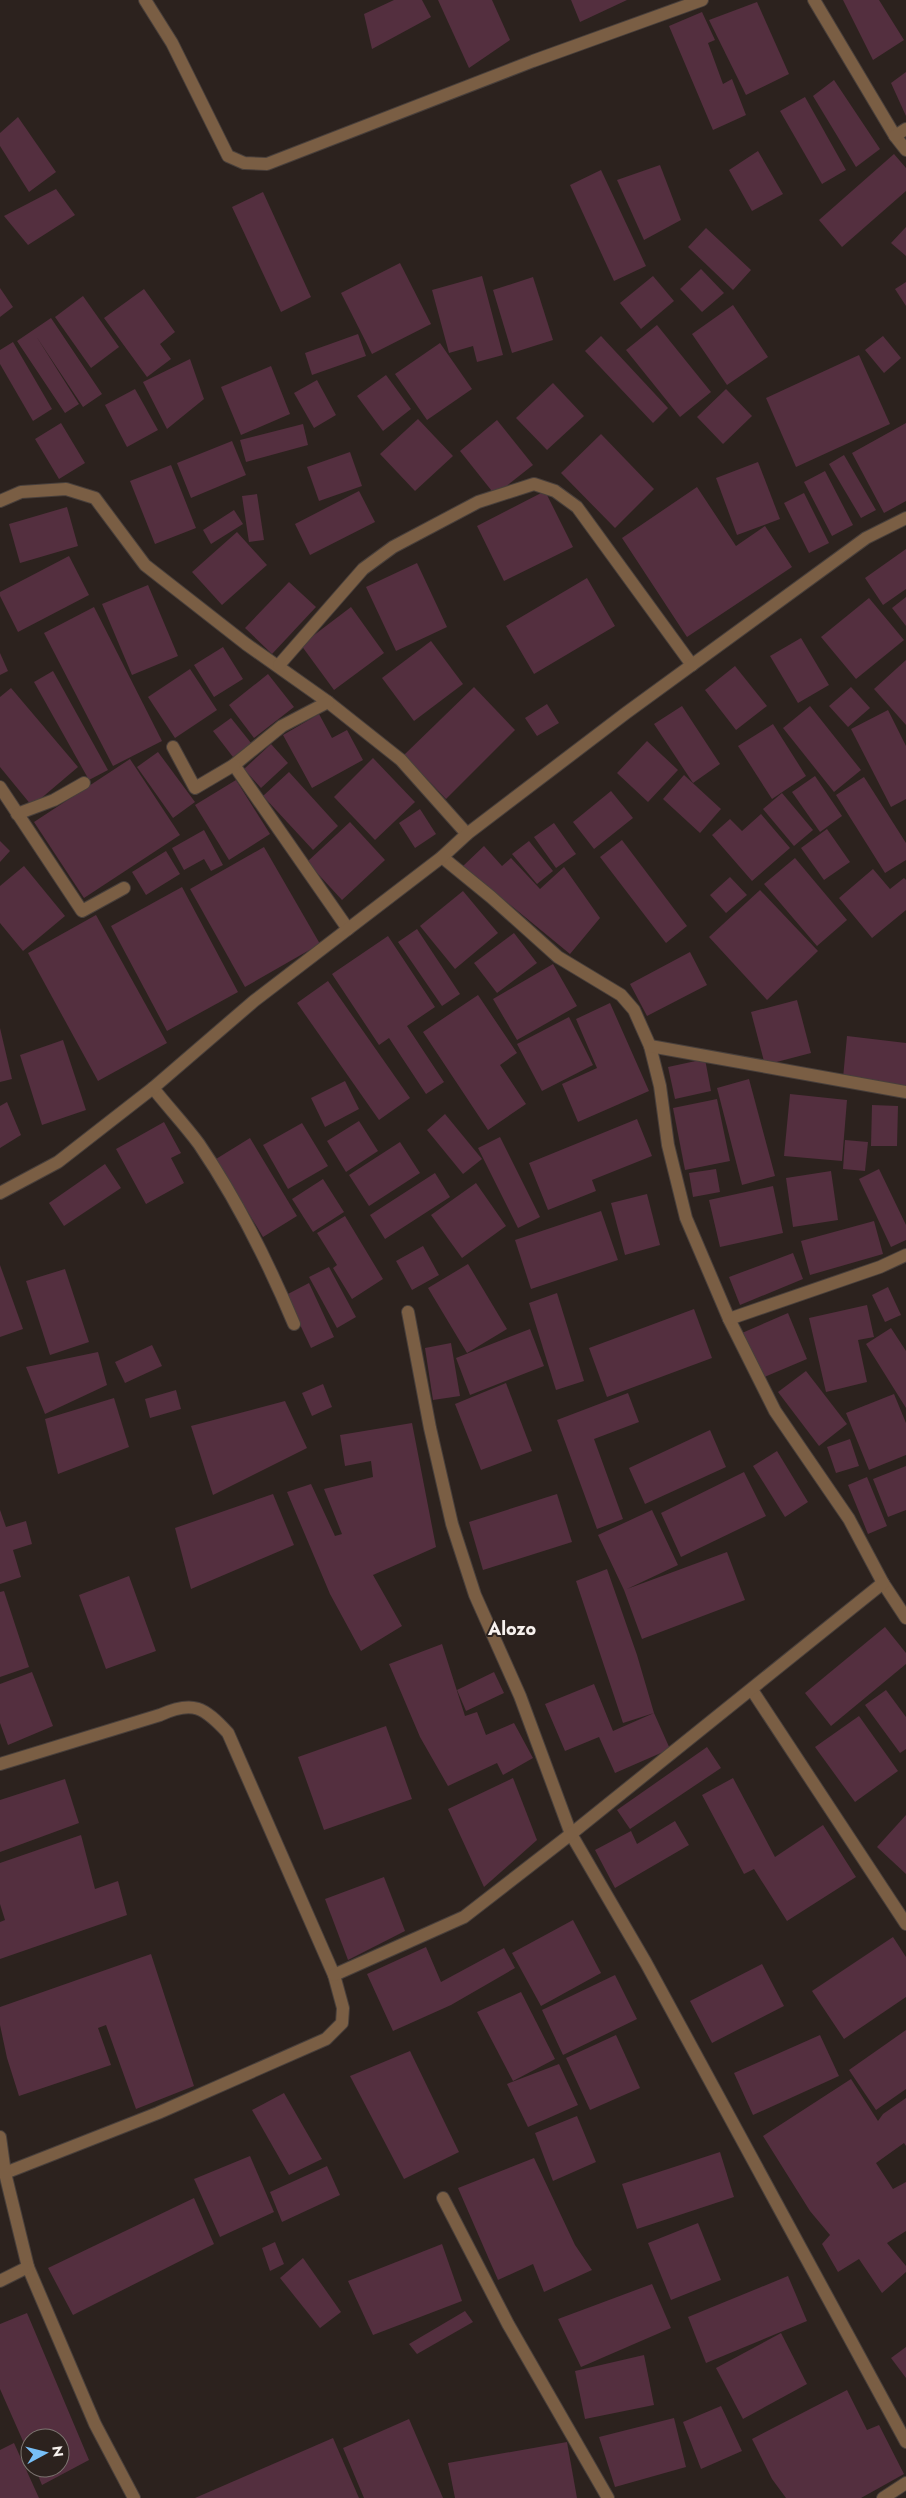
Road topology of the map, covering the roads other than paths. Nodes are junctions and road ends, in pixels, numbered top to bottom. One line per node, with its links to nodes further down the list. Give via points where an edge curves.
1 (145, 0): 2 (street, via 172,43 228,156 244,163 267,164 533,61)
2 (702, 0)
3 (814, 0): 4 (street)
4 (900, 133): 5 (street)
5 (906, 150)
6 (0, 501): 8 (street, via 21,492 66,489 95,498 144,565 246,644)
7 (906, 518): 9 (street, via 866,538)
8 (279, 665): 9 (street, via 363,570 393,547 478,502 534,484 555,491 577,507); 10 (street)
9 (692, 665): 16 (street)
10 (328, 702): 12 (street, via 282,726); 16 (street, via 401,760)
11 (173, 747): 12 (street, via 195,788)
12 (234, 765): 19 (street)
13 (84, 783): 15 (street, via 54,800)
14 (0, 787): 15 (street)
15 (17, 814): 18 (street, via 82,911)
16 (467, 834): 17 (street)
17 (442, 856): 19 (street); 20 (street, via 558,957 621,995 634,1010)
18 (124, 888)
19 (348, 929): 21 (street, via 254,1002)
20 (650, 1046): 22 (street); 26 (street, via 660,1086 668,1145 686,1218)
21 (153, 1088): 23 (street, via 58,1162); 27 (street, via 199,1144 239,1211 277,1283)
22 (906, 1092)
23 (0, 1194)
24 (906, 1255): 26 (street)
25 (408, 1312): 32 (street, via 452,1524 475,1595 520,1696)
26 (729, 1319): 28 (street, via 775,1411 849,1519)
27 (294, 1324)
28 (883, 1583): 29 (street); 30 (street)
29 (906, 1618)
30 (752, 1690): 32 (street); 33 (street)
31 (0, 1764): 34 (street, via 180,1706 211,1714 228,1732)
32 (571, 1834): 34 (street, via 464,1917); 40 (street, via 646,1963)
33 (906, 1924)
34 (334, 1975): 36 (street, via 343,2008 342,2024 326,2039 158,2114)
35 (0, 2137): 36 (street)
36 (5, 2173): 38 (street)
37 (442, 2198): 43 (street, via 508,2324)
38 (28, 2267): 39 (street); 42 (street, via 95,2424)
39 (0, 2281)
40 (906, 2442)
41 (906, 2483): 44 (street)
42 (134, 2498)
43 (608, 2498)
44 (882, 2498)

